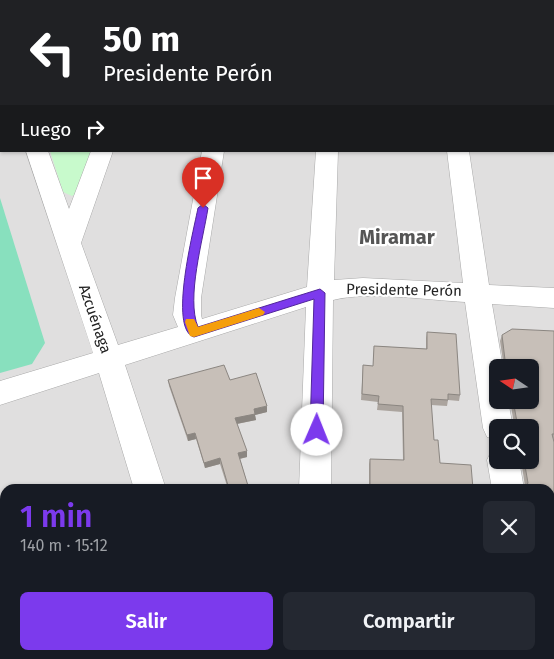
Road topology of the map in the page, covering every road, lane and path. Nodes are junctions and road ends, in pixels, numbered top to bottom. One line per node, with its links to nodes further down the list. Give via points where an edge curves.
1 (37, 152): 6 (street, Azcuénaga)
2 (102, 152): 6 (street)
3 (213, 152): 10 (street, via 188,298 187,315)
4 (327, 152): 8 (street)
5 (458, 152): 7 (street)
6 (69, 243): 11 (street, Azcuénaga)
7 (477, 292): 8 (street, Presidente Perón, via 363,287); 9 (street, Presidente Perón); 13 (street)
8 (320, 293): 10 (street, Presidente Perón); 16 (street)
9 (554, 298)
10 (194, 333): 11 (street, Presidente Perón)
11 (109, 359): 12 (street, Presidente Perón); 15 (street, Azcuénaga)
12 (0, 393)
13 (497, 419)
14 (505, 469): 17 (street)
15 (148, 484)
16 (315, 484)
17 (507, 484)

